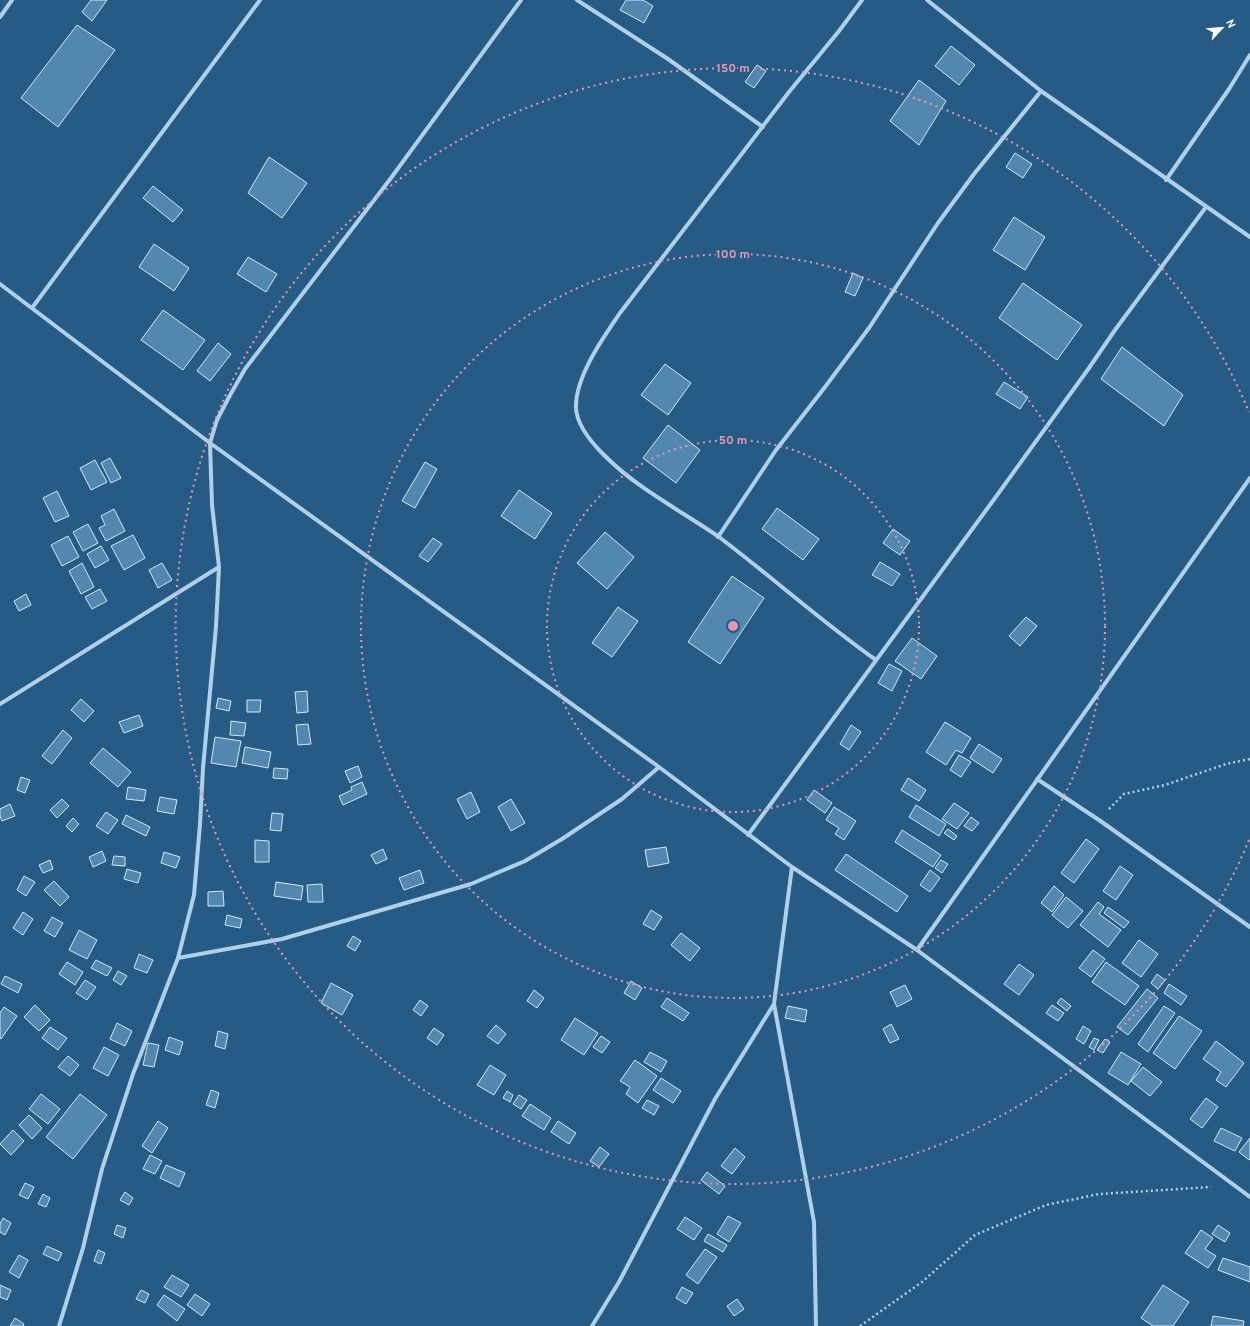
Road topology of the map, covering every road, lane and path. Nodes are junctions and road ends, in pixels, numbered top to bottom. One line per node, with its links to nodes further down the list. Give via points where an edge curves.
1 (12, 0): 7 (street)
2 (260, 0): 15 (street)
3 (521, 0): 16 (street, via 391,178 245,369 217,420)
4 (578, 0): 10 (street, via 668,58)
5 (862, 0): 10 (street)
6 (927, 0): 9 (street)
7 (0, 17)
8 (1250, 55): 11 (street)
9 (1040, 90): 11 (street); 18 (street, via 974,174 869,328 776,450)
10 (763, 126): 18 (street, via 620,313 598,346 580,386 576,409 583,431 604,455 642,486)
11 (1166, 180): 12 (street)
12 (1206, 207): 13 (street); 20 (street)
13 (1250, 237)
14 (0, 284): 15 (street)
15 (32, 308): 16 (street)
16 (210, 443): 19 (street, via 212,505); 23 (street)
17 (1250, 478): 24 (street)
18 (718, 537): 20 (street)
19 (219, 567): 21 (street); 30 (street, via 194,895)
20 (876, 660): 26 (street)
21 (0, 704)
22 (1250, 759): 25 (path, via 1226,764 1165,785 1124,794)
23 (659, 767): 26 (street); 30 (street, via 622,799 562,840 525,861 471,884 282,939)
24 (1037, 779): 25 (street); 29 (street)
25 (1100, 820): 28 (street)
26 (748, 835): 27 (street)
27 (792, 867): 29 (street); 31 (street)
28 (1250, 927)
29 (917, 950): 32 (street)
30 (178, 958): 34 (street, via 133,1074 102,1168 83,1248)
31 (774, 1004): 35 (street, via 715,1099 619,1282); 36 (street, via 814,1222)
32 (1234, 1185): 33 (street); 37 (path, via 1099,1194 1046,1205 975,1235 922,1282)
33 (1250, 1197)
34 (59, 1326)
35 (592, 1326)
36 (816, 1326)
37 (860, 1326)

